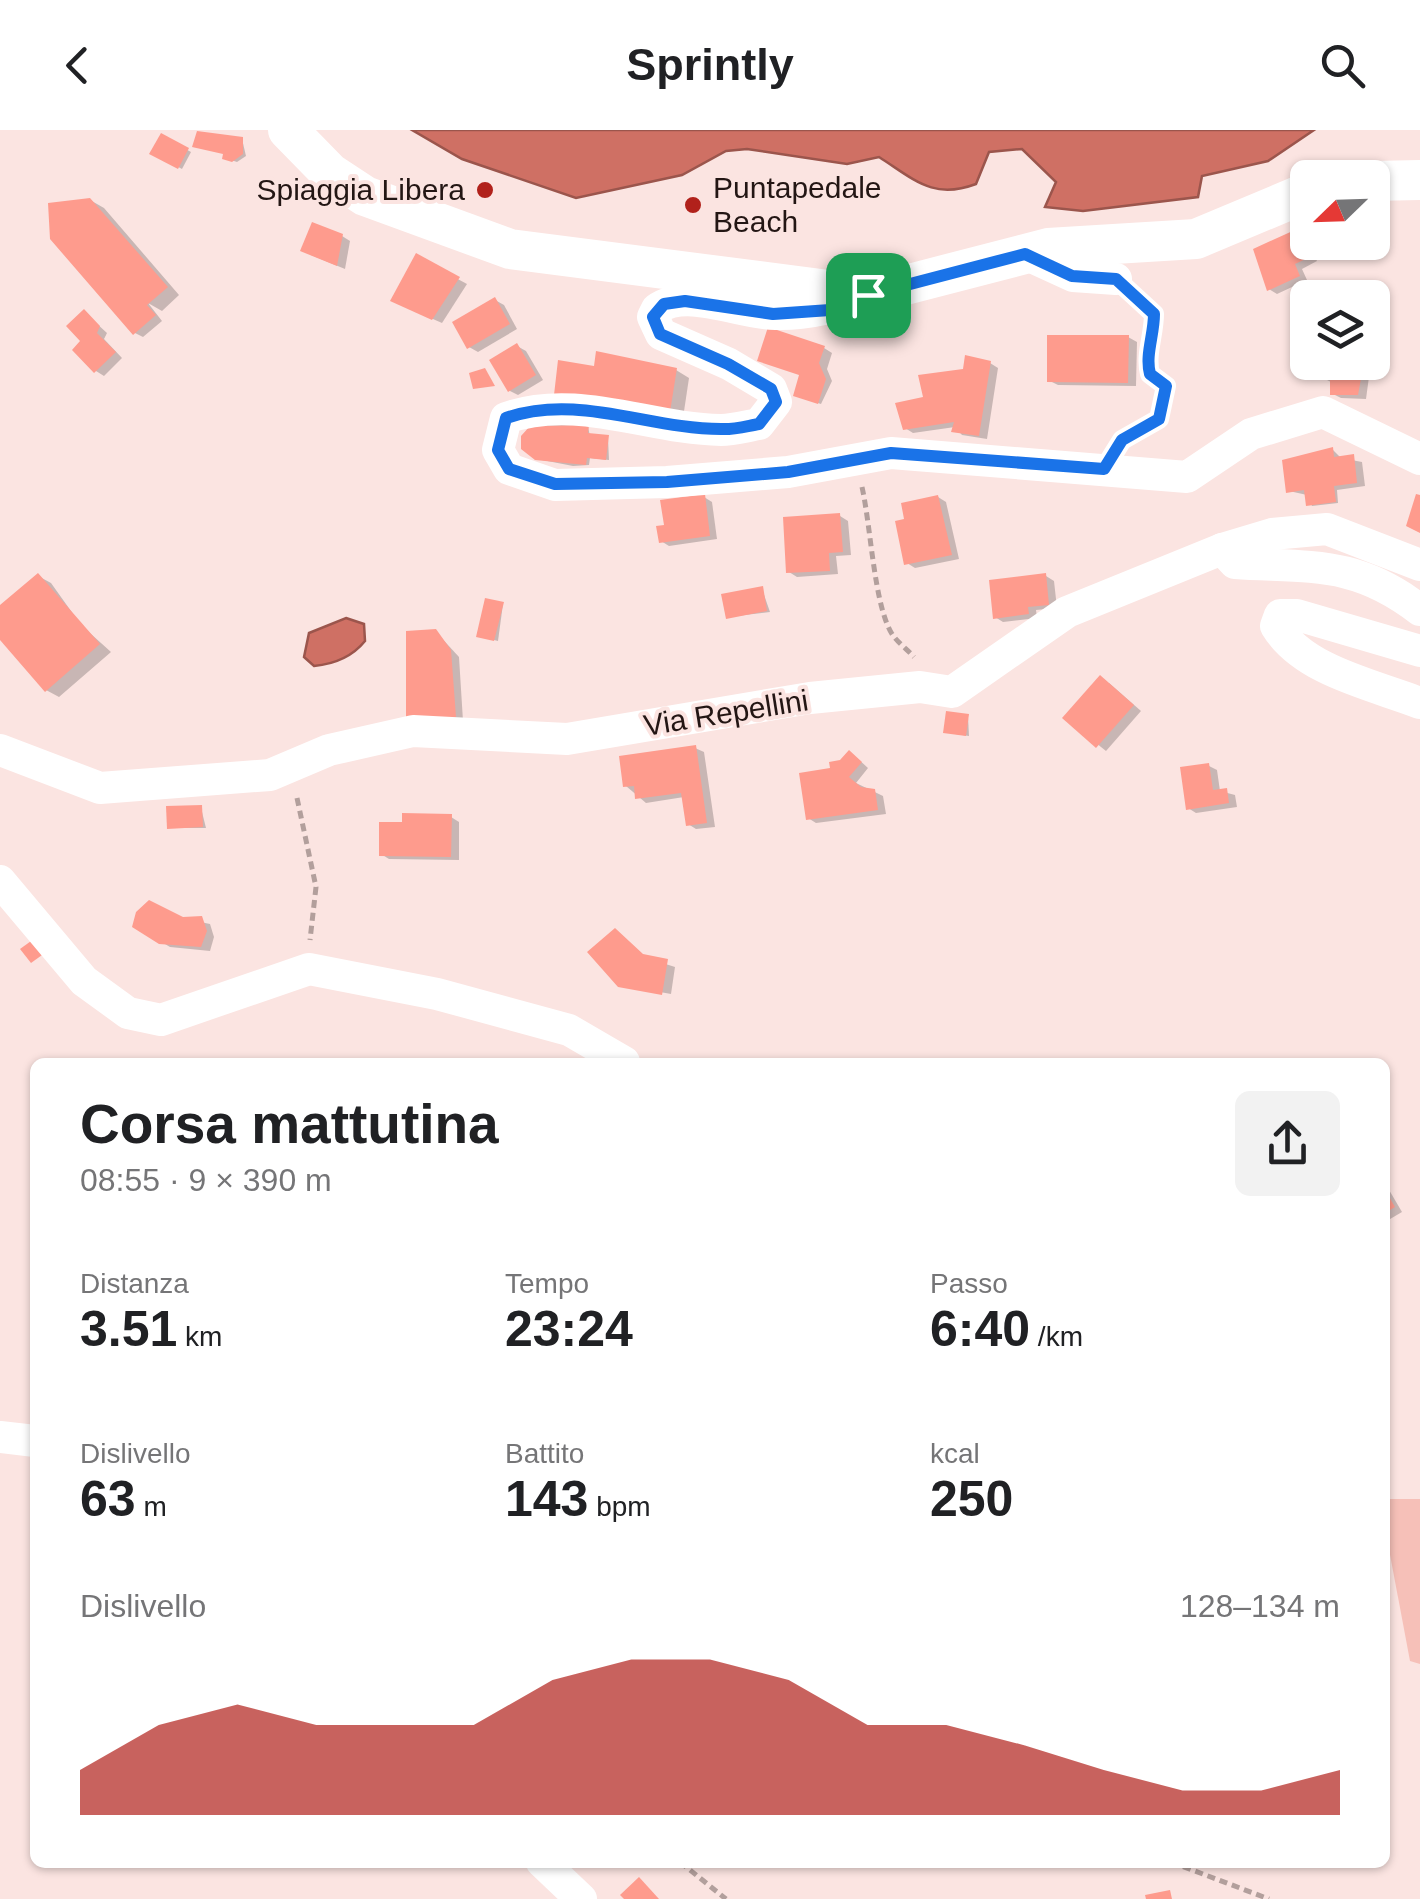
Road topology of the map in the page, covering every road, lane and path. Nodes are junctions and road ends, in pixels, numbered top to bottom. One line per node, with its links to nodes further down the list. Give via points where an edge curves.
1 (288, 130): 7 (main road, via 330,173 365,196 510,249)
2 (1420, 180): 3 (main road)
3 (1390, 181)
4 (1290, 200): 5 (main road, via 1196,239)
5 (1025, 254): 6 (street, via 1072,276); 7 (main road)
6 (1116, 279): 10 (path, via 1154,314 1146,360 1150,374 1166,386 1159,419 1122,440)
7 (868, 295): 9 (street, via 830,310 773,314 685,301 658,309 653,317 660,334 771,389 776,402 759,424 721,430 616,412 526,411 506,418 498,450 509,469 555,484 667,482)
8 (1420, 459): 10 (street, via 1324,412 1251,434 1187,477)
9 (855, 460): 10 (street, via 891,453); 15 (path, via 879,604 894,637 921,669)
10 (1104, 469)
11 (1222, 549): 12 (street, Via Repellini, via 1272,534 1327,529); 13 (street, via 1234,563 1365,575); 15 (street, Via Repellini, via 1067,612 952,692)
12 (1420, 565)
13 (1420, 610)
14 (1420, 651): 16 (street, via 1297,615 1280,615 1276,626 1284,640 1330,669)
15 (920, 686): 18 (street, Via Repellini, via 567,739 413,731)
16 (1420, 702)
17 (0, 750): 18 (street, Via Repellini, via 100,788 270,775)
18 (289, 766): 20 (path, via 316,886)
19 (0, 882): 20 (street, via 84,981 128,1013 161,1020)
20 (309, 968): 21 (street, via 569,1030)
21 (617, 1058)
22 (0, 1436): 23 (street)
23 (30, 1440)
24 (548, 1868): 27 (street)
25 (687, 1868): 28 (path)
26 (1186, 1868): 29 (path)
27 (581, 1899)
28 (726, 1899)
29 (1268, 1899)

